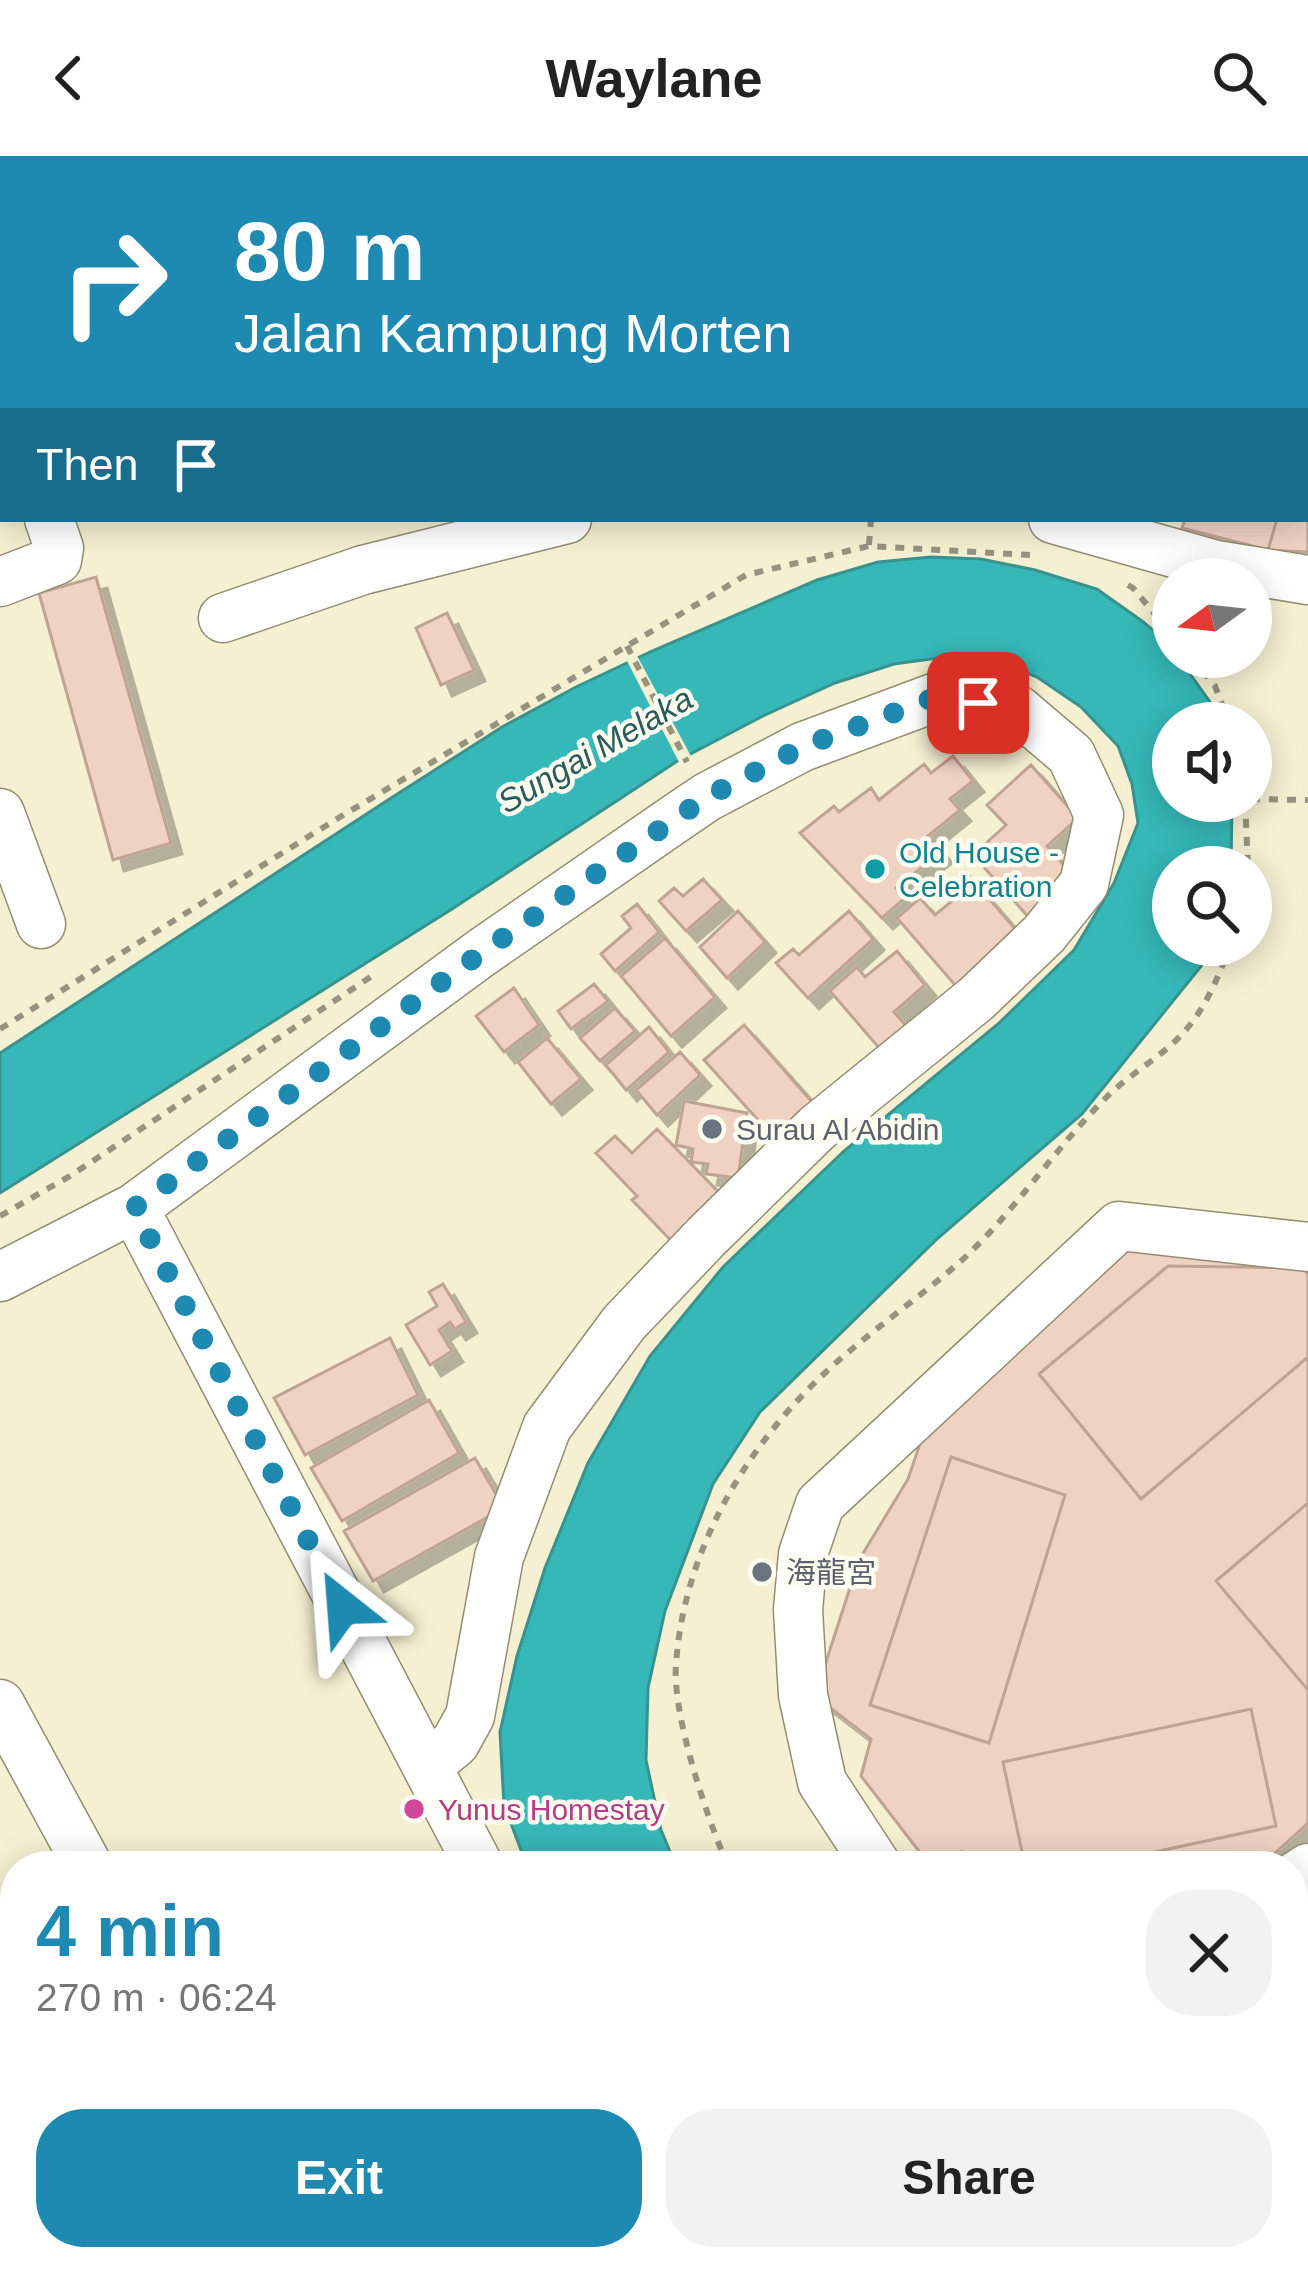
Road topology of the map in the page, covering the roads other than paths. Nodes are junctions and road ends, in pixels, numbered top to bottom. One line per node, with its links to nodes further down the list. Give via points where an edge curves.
1 (50, 522): 6 (street, via 57,560)
2 (542, 522): 4 (street)
3 (1069, 531): 5 (street)
4 (420, 537): 7 (street)
5 (1308, 580)
6 (0, 581)
7 (224, 618)
8 (0, 813): 9 (street)
9 (41, 924)
10 (134, 1208): 12 (street); 14 (street); 14 (street, via 676,818 802,747 939,696 1018,710 1071,755 1099,815 1084,884 976,999 817,1128 706,1237 624,1323 547,1426 499,1557 470,1716 455,1743)
11 (1308, 1247): 17 (street, via 1119,1226 820,1504 801,1573 803,1695 822,1782)
12 (0, 1276)
13 (0, 1705): 15 (street)
14 (427, 1766): 16 (street)
15 (79, 1851)
16 (471, 1851)
17 (867, 1851)

